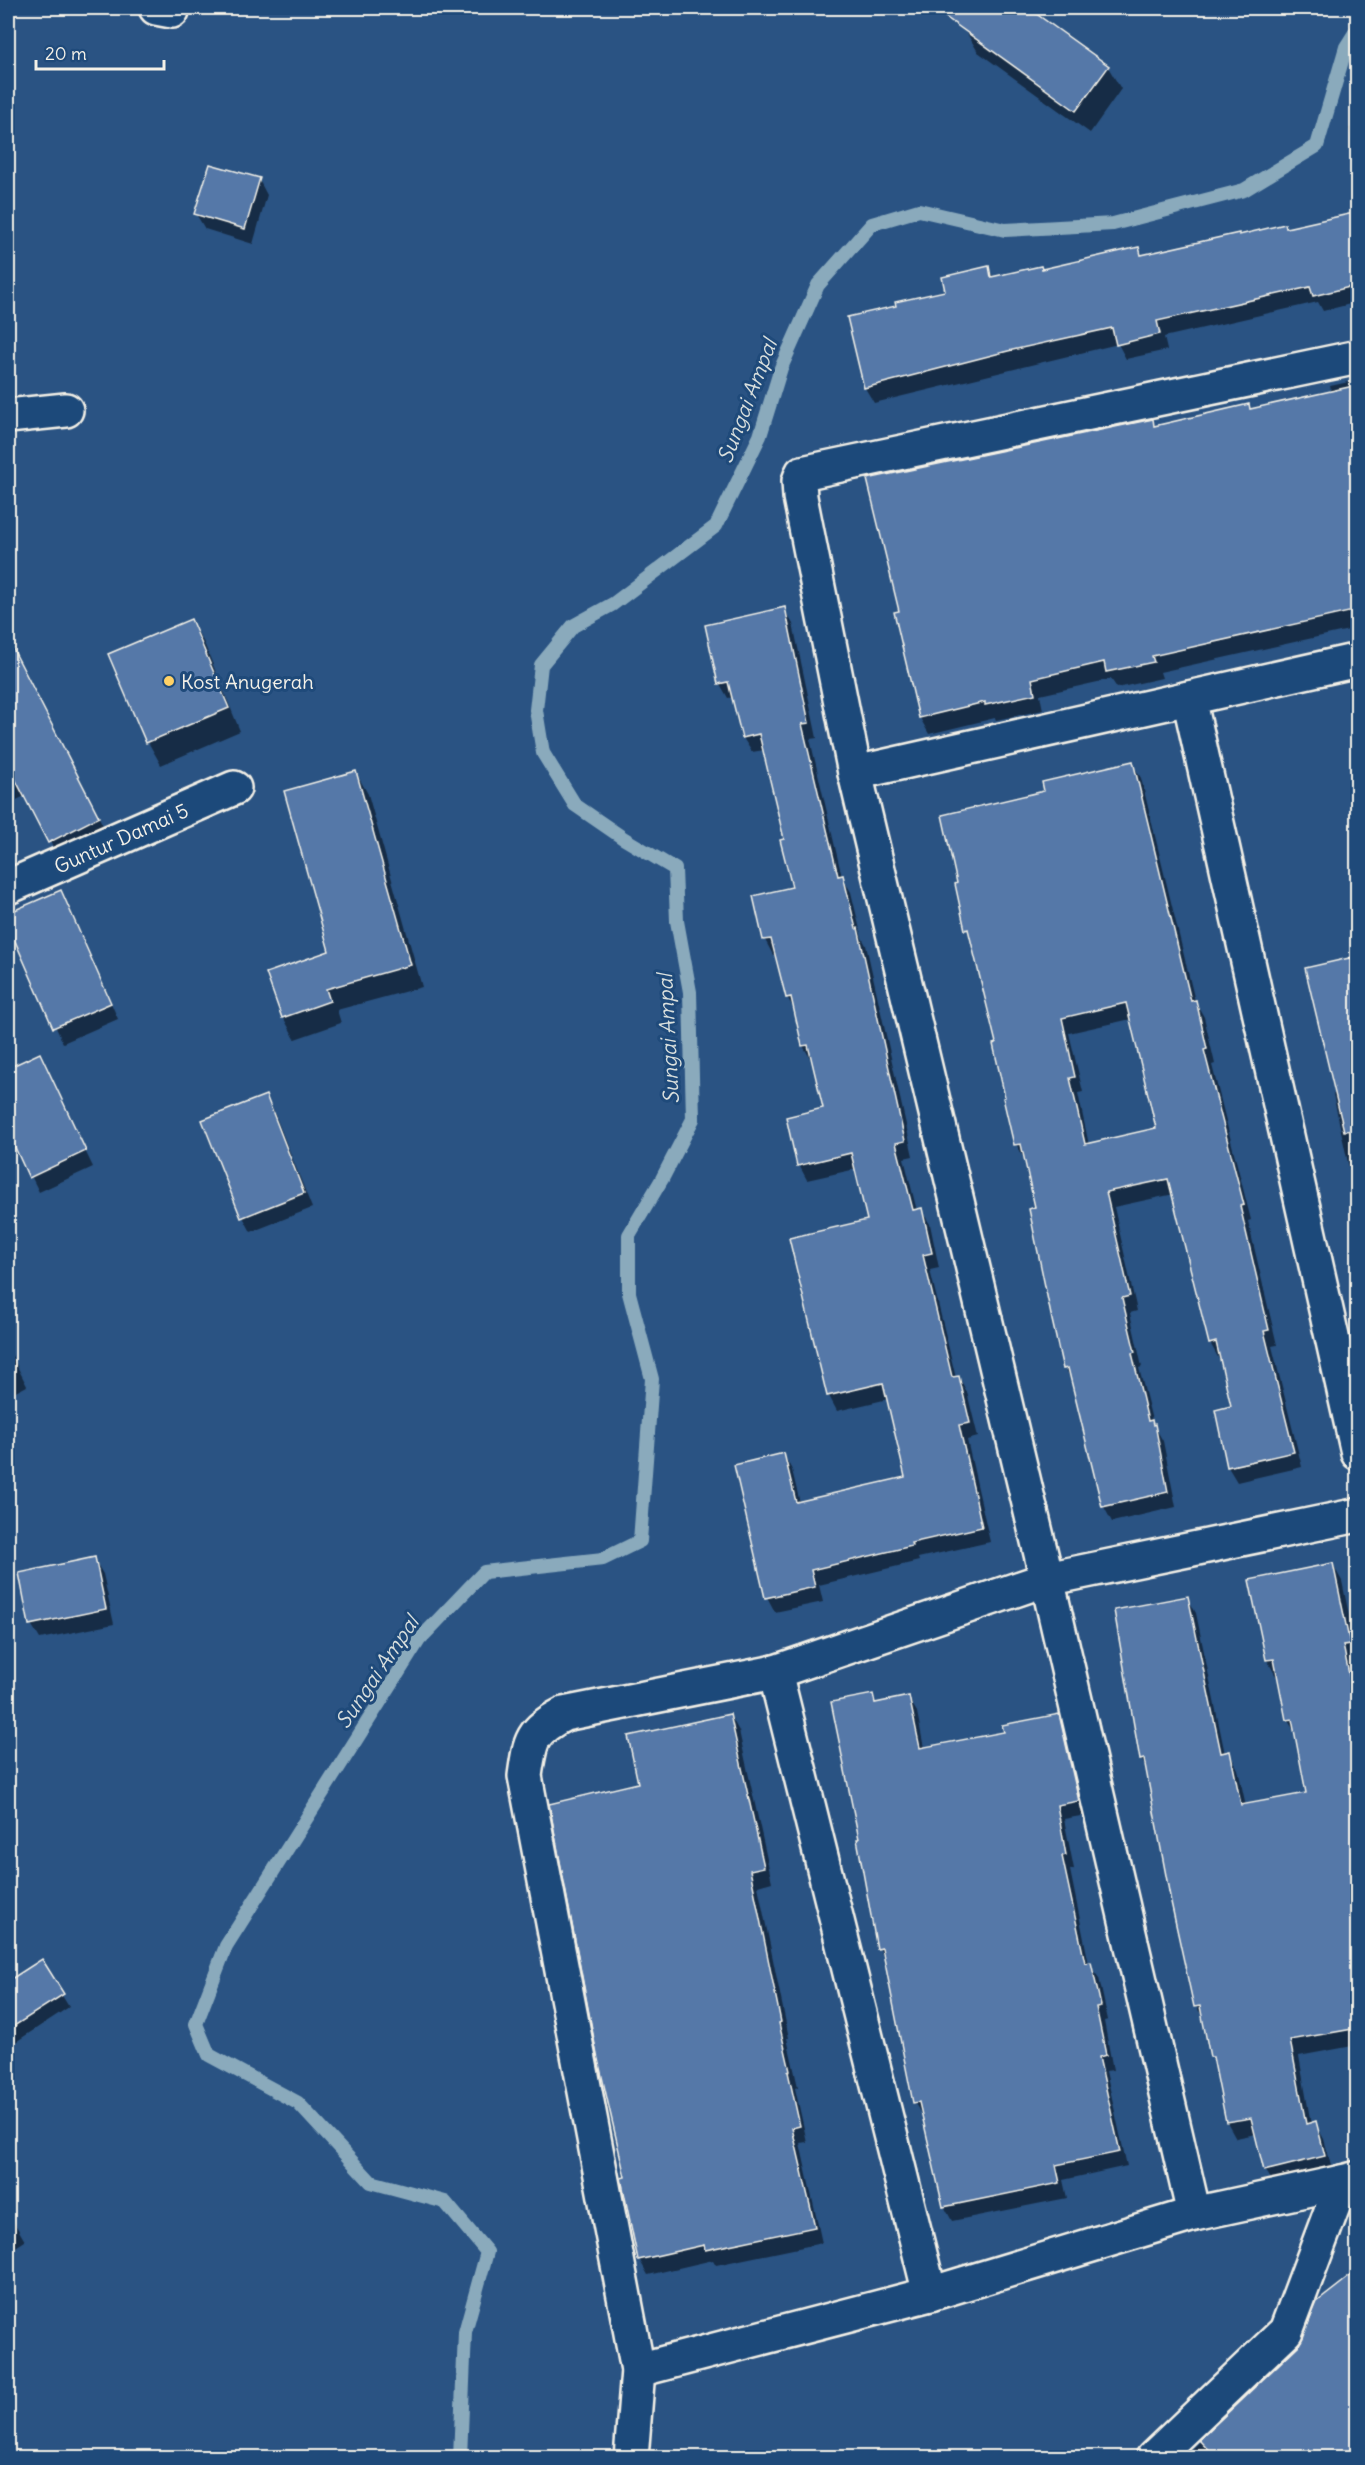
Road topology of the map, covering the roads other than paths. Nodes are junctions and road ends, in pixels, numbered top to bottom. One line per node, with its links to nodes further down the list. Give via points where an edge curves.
1 (1358, 357): 6 (street, via 802,473 800,497)
2 (66, 410): 3 (street)
3 (8, 416)
4 (1358, 660): 5 (street)
5 (1189, 698): 6 (street); 9 (street)
6 (855, 773): 11 (street)
7 (234, 788): 8 (street, Guntur Damai 5)
8 (8, 887)
9 (1358, 1453)
10 (1358, 1515): 11 (street)
11 (1047, 1579): 12 (street); 14 (street)
12 (775, 1672): 15 (street); 16 (street, via 564,1714 543,1725 529,1747 525,1776)
13 (1350, 2180): 14 (street); 18 (street, via 1286,2331)
14 (1194, 2214): 15 (street)
15 (930, 2294): 16 (street)
16 (638, 2370): 17 (street)
17 (631, 2457)
18 (1153, 2457)

